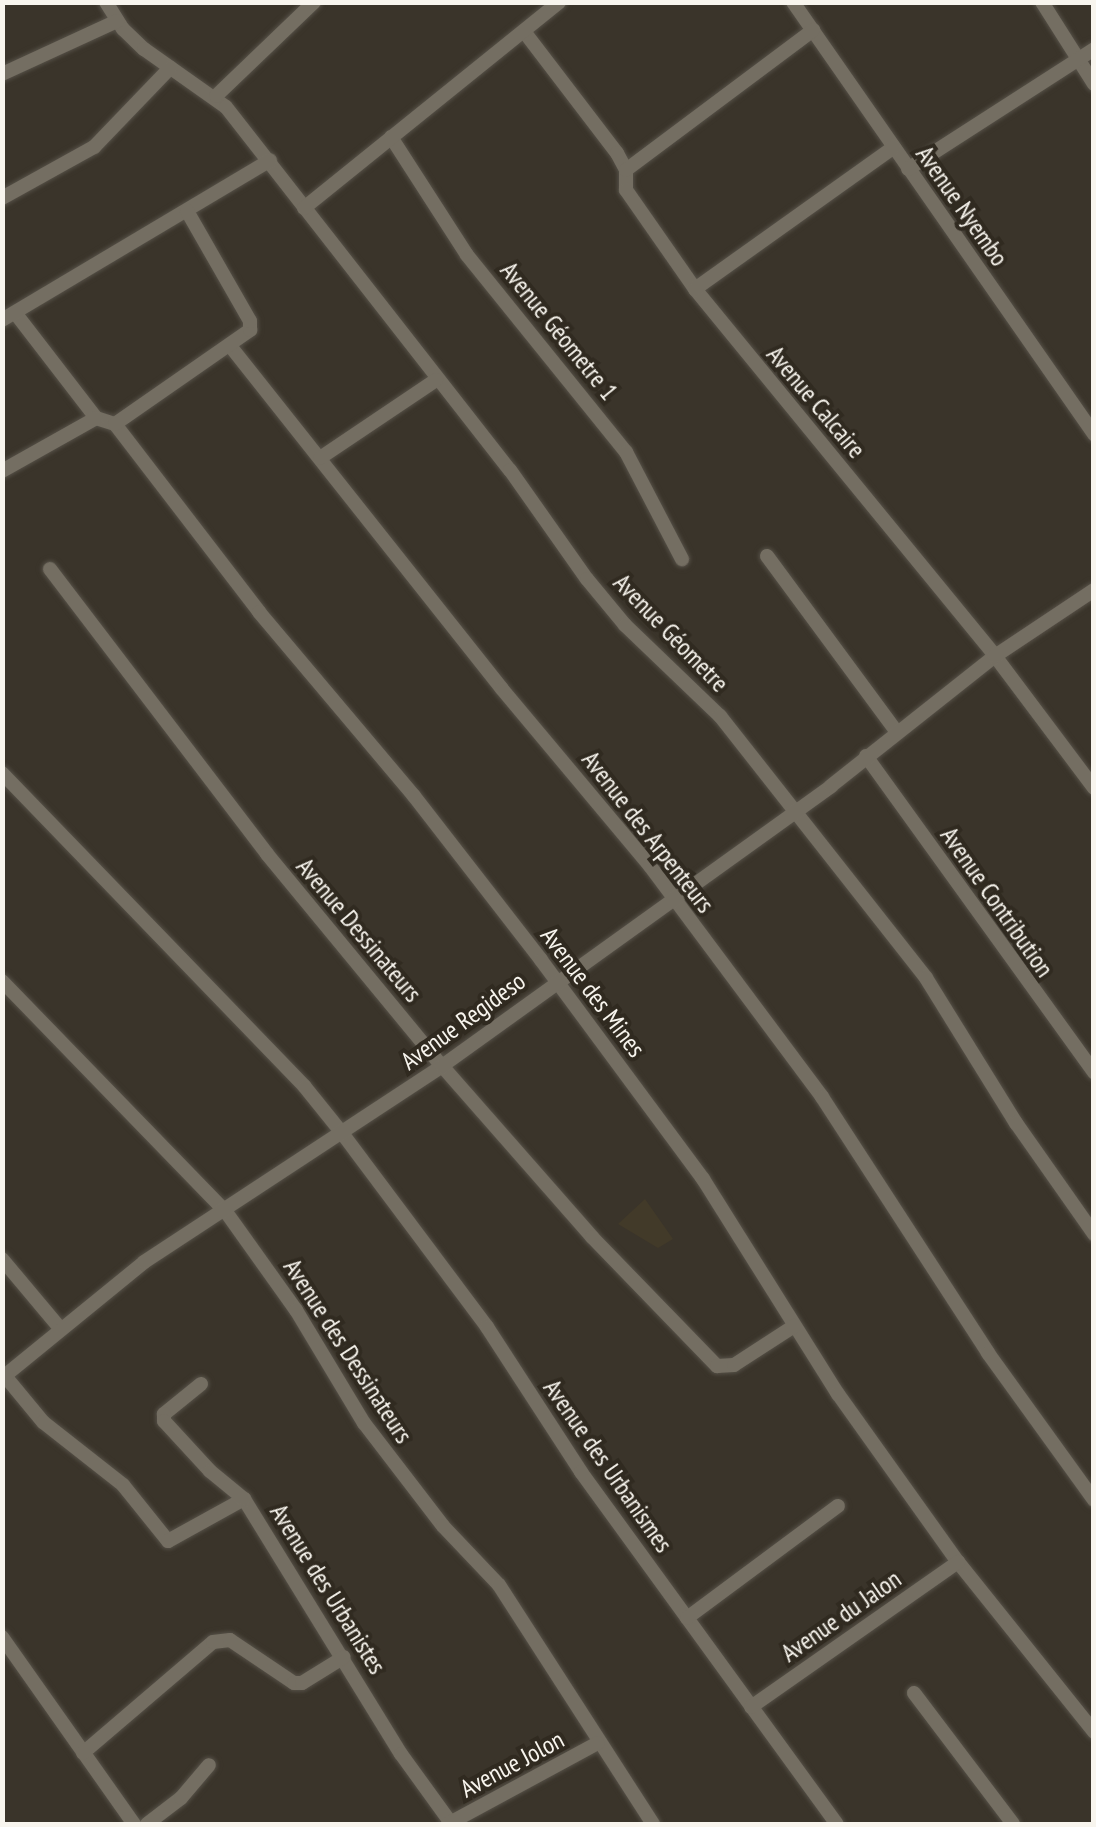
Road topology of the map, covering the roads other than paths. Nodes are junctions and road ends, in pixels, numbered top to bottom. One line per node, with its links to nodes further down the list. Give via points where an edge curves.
1 (106, 2): 6 (street, Avenue Géometre)
2 (314, 2): 14 (street)
3 (559, 2): 8 (street)
4 (793, 2): 7 (street, Avenue Nyembo)
5 (1042, 2): 10 (street)
6 (117, 21): 11 (street, Avenue Géometre); 12 (street)
7 (813, 30): 16 (street, Avenue Nyembo); 18 (street)
8 (526, 34): 15 (street); 18 (street, Avenue Calcaire)
9 (1094, 49): 10 (street)
10 (1076, 58): 13 (street); 19 (street)
11 (170, 68): 14 (street, Avenue Géometre); 20 (street, via 94,147)
12 (2, 74)
13 (1094, 84)
14 (216, 96): 17 (street, Avenue Géometre)
15 (391, 137): 21 (street); 33 (street, Avenue Géometre 1, via 468,255 626,452)
16 (894, 147): 19 (street, Avenue Nyembo); 23 (street)
17 (270, 160): 21 (street, Avenue Géometre); 22 (street)
18 (626, 170): 23 (street, Avenue Calcaire, via 632,199)
19 (908, 170): 29 (street, Avenue Nyembo)
20 (2, 198)
21 (304, 208): 26 (street, Avenue Géometre)
22 (186, 211): 24 (street); 25 (street, via 250,321 250,330)
23 (695, 289): 36 (street, Avenue Calcaire)
24 (9, 317): 27 (street)
25 (230, 347): 28 (street); 30 (street, Avenue des Arpenteurs)
26 (436, 380): 30 (street); 41 (street, Avenue Géometre, via 605,602 706,700)
27 (96, 418): 28 (street); 31 (street)
28 (115, 424): 43 (street, Avenue des Mines)
29 (1094, 434)
30 (320, 458): 42 (street, Avenue des Arpenteurs)
31 (2, 471)
32 (767, 556): 37 (street)
33 (682, 559)
34 (50, 569): 45 (street, Avenue Dessinateurs, via 267,854)
35 (1094, 590): 36 (street, Avenue Regideso)
36 (995, 656): 37 (street, Avenue Regideso); 40 (street, Avenue Calcaire)
37 (896, 732): 38 (street, Avenue Regideso)
38 (866, 756): 41 (street, Avenue Regideso); 46 (street, Avenue Contribution)
39 (2, 773): 47 (street, via 278,1058)
40 (1094, 788)
41 (795, 812): 42 (street, Avenue Regideso); 49 (street, Avenue Géometre, via 926,978)
42 (672, 896): 43 (street, Avenue Regideso); 56 (street, Avenue des Arpenteurs, via 822,1096 988,1353)
43 (556, 980): 45 (street, Avenue Regideso); 51 (street, Avenue des Mines, via 703,1179)
44 (2, 981): 48 (street, Avenue des Dessinateurs)
45 (442, 1066): 47 (street, Avenue Regideso); 51 (street, Avenue Dessinateurs, via 717,1366 734,1364)
46 (1094, 1072)
47 (342, 1134): 48 (street, Avenue Regideso); 59 (street, Avenue des Urbanismes, via 476,1312)
48 (226, 1212): 52 (street, Avenue Regideso, via 155,1255); 65 (street, Avenue des Dessinateurs, via 364,1423 443,1526 499,1585)
49 (1094, 1234)
50 (2, 1258): 52 (street)
51 (794, 1326): 58 (street, Avenue des Mines)
52 (60, 1328): 53 (street, Avenue Regideso)
53 (4, 1376): 55 (street, Avenue des Urbanistes, via 43,1422 123,1485 168,1541)
54 (202, 1384): 55 (street, via 164,1414 164,1421)
55 (244, 1499): 61 (street, Avenue des Urbanistes)
56 (1094, 1500)
57 (838, 1506): 59 (street)
58 (958, 1562): 63 (street, Avenue du Jalon); 64 (street, Avenue des Mines)
59 (687, 1618): 63 (street, Avenue des Urbanismes)
60 (2, 1637): 66 (street)
61 (344, 1657): 66 (street, via 294,1683 230,1640 213,1642); 70 (street, Avenue des Urbanistes)
62 (914, 1694): 73 (street)
63 (751, 1707): 72 (street, Avenue des Urbanismes)
64 (1094, 1732)
65 (598, 1743): 70 (street, Avenue Jolon); 71 (street, Avenue des Dessinateurs)
66 (83, 1753): 68 (street)
67 (209, 1764): 69 (street)
68 (134, 1824)
69 (147, 1824)
70 (450, 1824)
71 (653, 1824)
72 (837, 1824)
73 (1013, 1824)

